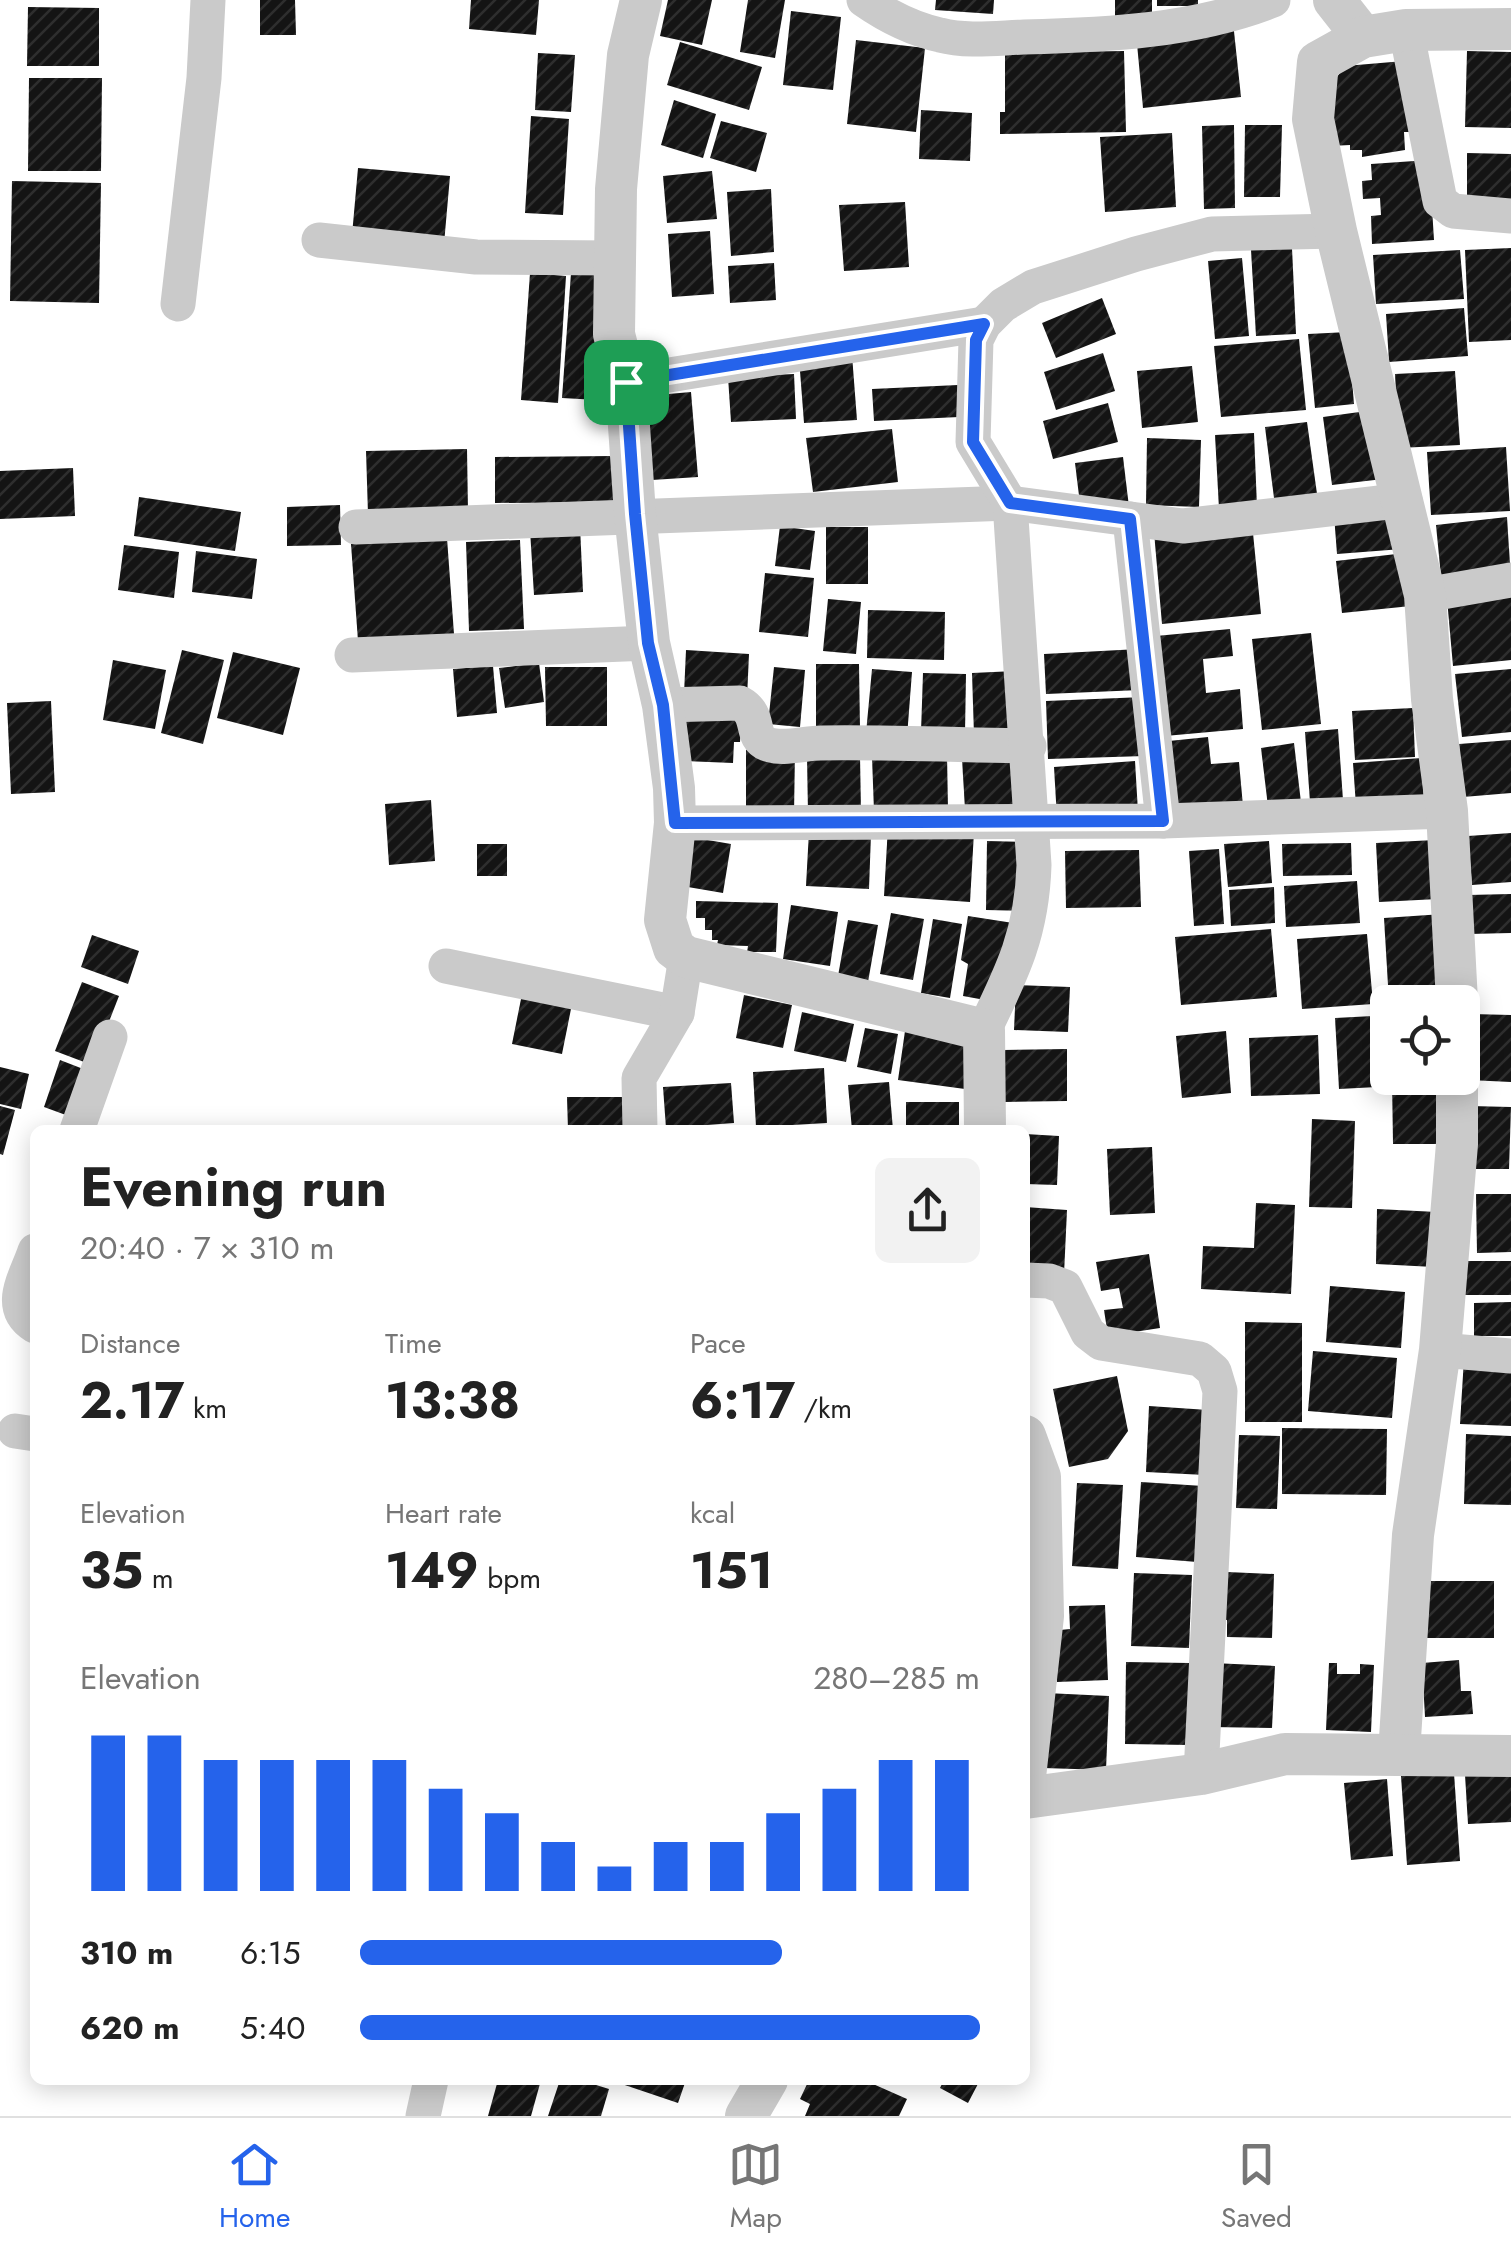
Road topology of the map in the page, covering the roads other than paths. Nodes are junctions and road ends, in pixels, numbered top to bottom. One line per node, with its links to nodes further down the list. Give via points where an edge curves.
1 (208, 0): 13 (street)
2 (641, 0): 12 (street, via 628,55)
3 (864, 0): 4 (street, via 904,24 970,39 1090,35 1194,22)
4 (1272, 0)
5 (1334, 0): 8 (street)
6 (1416, 20): 7 (street); 8 (street); 9 (street, via 1440,201 1453,212)
7 (1511, 29)
8 (1363, 38): 10 (street, via 1318,62 1313,119)
9 (1511, 216)
10 (1336, 231): 14 (street, via 1212,234 1136,254 1032,286); 16 (street)
11 (319, 240): 12 (street, via 476,257)
12 (615, 258): 15 (street, via 614,334)
13 (178, 304)
14 (984, 324): 15 (street); 17 (street, via 976,340 973,442)
15 (626, 382): 18 (street)
16 (1405, 500): 19 (street, via 1183,526); 22 (street)
17 (1010, 503): 18 (street); 19 (street); 26 (street)
18 (635, 514): 20 (street); 23 (street)
19 (1130, 519): 29 (street)
20 (356, 527)
21 (1511, 580): 22 (street)
22 (1426, 595): 27 (street)
23 (648, 643): 24 (street); 25 (street)
24 (352, 655)
25 (663, 705): 26 (street, via 740,703 756,720 756,734 771,746); 30 (street)
26 (1028, 746): 28 (street)
27 (1447, 810): 29 (street); 33 (street)
28 (1030, 820): 29 (street); 30 (street); 35 (street, via 1033,908 1016,964)
29 (1163, 821)
30 (675, 823): 31 (street, via 666,920 674,948)
31 (686, 957): 34 (street); 35 (street)
32 (446, 966): 34 (street)
33 (1457, 985)
34 (676, 1013): 39 (street, via 639,1078)
35 (984, 1030): 40 (street)
36 (110, 1038): 38 (street)
37 (1457, 1095): 44 (street)
38 (79, 1125)
39 (640, 1125)
40 (985, 1125)
41 (30, 1267): 43 (street, via 18,1304)
42 (1030, 1280): 50 (street, via 1065,1286 1088,1333 1101,1343 1200,1360 1214,1371 1220,1391)
43 (30, 1322)
44 (1440, 1350): 45 (street); 48 (street, via 1413,1535)
45 (1511, 1356)
46 (1030, 1450): 47 (street, via 1040,1477 1043,1616)
47 (1030, 1732)
48 (1398, 1754): 49 (street); 50 (street, via 1285,1754)
49 (1511, 1756)
50 (1201, 1774): 51 (street)
51 (1030, 1797)
52 (429, 2085): 54 (street)
53 (765, 2085): 55 (street)
54 (423, 2116)
55 (746, 2116)

